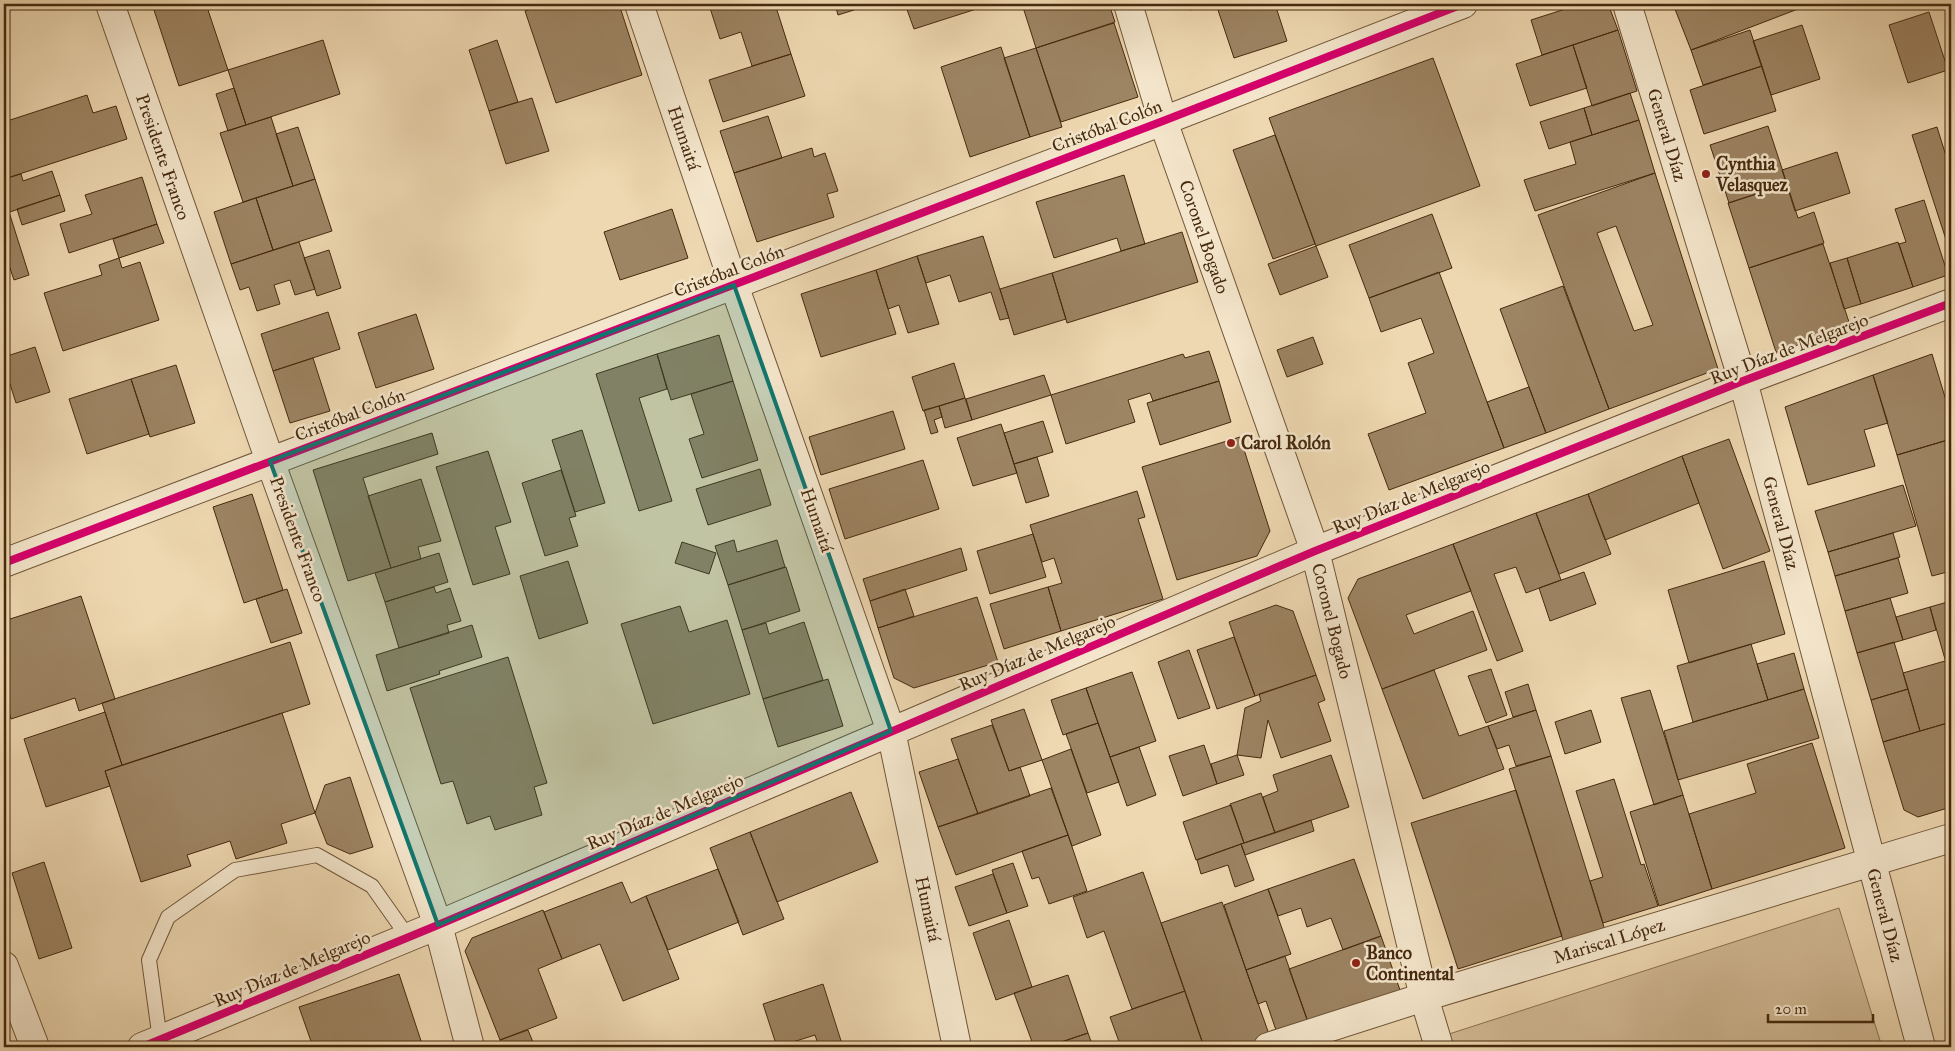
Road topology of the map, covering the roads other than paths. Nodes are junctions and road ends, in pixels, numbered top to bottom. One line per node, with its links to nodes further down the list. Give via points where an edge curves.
1 (110, 4): 10 (street, Presidente Franco)
2 (639, 4): 7 (street, Humaitá)
3 (1128, 4): 6 (street, Coronel Bogado)
4 (1463, 4): 6 (street, Cristóbal Colón)
5 (1626, 4): 9 (street, General Díaz)
6 (1163, 121): 7 (street, Cristóbal Colón); 11 (street, Coronel Bogado)
7 (734, 285): 10 (street, Cristóbal Colón); 13 (street, Humaitá)
8 (1951, 303): 9 (street, Ruy Díaz de Melgarejo)
9 (1743, 381): 11 (street, Ruy Díaz de Melgarejo); 15 (street, General Díaz)
10 (270, 461): 12 (street, Cristóbal Colón); 16 (street, Presidente Franco)
11 (1315, 551): 13 (street, Ruy Díaz de Melgarejo); 19 (street, Coronel Bogado)
12 (4, 563)
13 (891, 731): 16 (street, Ruy Díaz de Melgarejo); 23 (street, Humaitá)
14 (1951, 838): 15 (street, Mariscal López)
15 (1871, 862): 19 (street, Mariscal López); 26 (street, General Díaz)
16 (438, 925): 17 (street, Ruy Díaz de Melgarejo); 22 (street, Presidente Franco)
17 (408, 937): 20 (street, Ruy Díaz de Melgarejo); 20 (lane, via 372,886 317,855 235,870 168,918 149,960)
18 (4, 966): 21 (street)
19 (1424, 997): 24 (street, Mariscal López); 25 (street, Coronel Bogado)
20 (151, 1044)
21 (35, 1047)
22 (470, 1047)
23 (957, 1047)
24 (1268, 1047)
25 (1439, 1047)
26 (1922, 1047)

